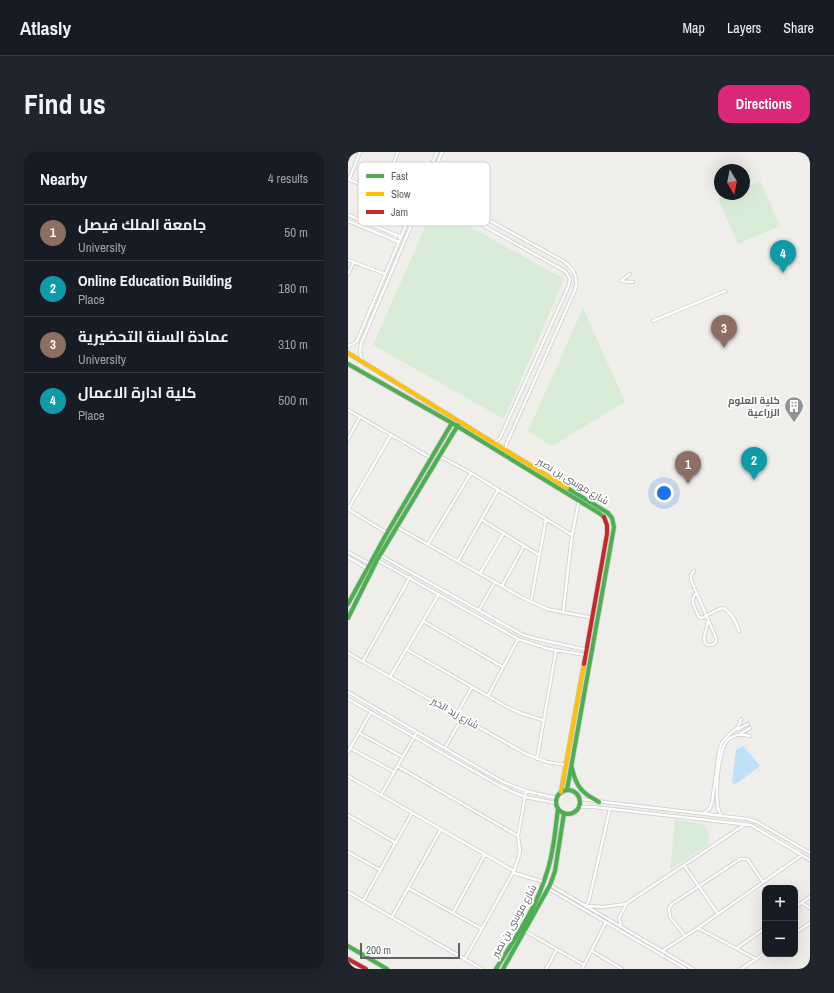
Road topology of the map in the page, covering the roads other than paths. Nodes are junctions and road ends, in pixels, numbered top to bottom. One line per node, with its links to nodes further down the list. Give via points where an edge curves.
1 (360, 152): 8 (street)
2 (398, 152): 5 (street)
3 (437, 152): 6 (street)
4 (442, 152): 7 (street)
5 (394, 162)
6 (433, 162)
7 (438, 162)
8 (349, 179)
9 (348, 215): 10 (street)
10 (358, 219)
11 (348, 221): 13 (street)
12 (490, 221): 42 (street, via 565,262 576,276 575,290)
13 (358, 225)
14 (360, 226): 20 (street)
15 (374, 226): 19 (street)
16 (406, 226): 19 (street)
17 (411, 226): 31 (street, via 361,344)
18 (484, 226): 41 (street, via 566,272 570,279 500,438)
19 (401, 237): 20 (street)
20 (399, 242): 24 (street)
21 (348, 260): 22 (street)
22 (354, 262): 23 (street); 24 (street)
23 (348, 274)
24 (385, 274): 29 (street, via 357,341)
25 (630, 274): 26 (street, via 621,281)
26 (632, 282)
27 (725, 291): 28 (street)
28 (653, 321)
29 (348, 346)
30 (348, 353): 31 (main road, شارع موسى بن نصير)
31 (362, 362): 35 (main road, شارع موسى بن نصير)
32 (348, 364): 37 (main road, شارع موسى بن نصير)
33 (348, 410): 34 (street)
34 (360, 417): 39 (street); 40 (street)
35 (454, 418): 36 (main road, شارع موسى بن نصير); 37 (main road)
36 (460, 422): 38 (main road); 41 (main road, شارع موسى بن نصير)
37 (452, 424): 38 (main road, شارع موسى بن نصير); 44 (main road)
38 (457, 427): 43 (main road); 47 (main road, شارع موسى بن نصير)
39 (391, 435): 44 (street); 48 (street)
40 (348, 439)
41 (494, 442): 42 (main road, شارع موسى بن نصير)
42 (506, 450): 115 (main road, شارع موسى بن نصير, via 610,514 614,522 614,535)
43 (439, 456): 45 (street); 51 (main road)
44 (432, 458): 52 (main road)
45 (471, 473): 46 (street); 55 (street)
46 (498, 490): 49 (street); 50 (street)
47 (579, 501): 54 (street); 78 (main road, شارع موسى بن نصير, via 604,517 608,523)
48 (348, 509): 52 (street)
49 (546, 519): 54 (street); 59 (street)
50 (482, 520): 53 (street); 62 (street)
51 (397, 527): 55 (street); 58 (main road)
52 (387, 533): 63 (main road)
53 (504, 533): 56 (street); 65 (street)
54 (572, 535): 74 (street)
55 (428, 544): 62 (street)
56 (524, 546): 59 (street); 68 (street)
57 (348, 552): 63 (street)
58 (380, 555): 61 (main road); 73 (street)
59 (539, 555): 71 (street)
60 (348, 558): 63 (street)
61 (377, 560): 66 (street); 77 (main road)
62 (458, 561): 65 (street)
63 (369, 567): 72 (main road)
64 (694, 571): 69 (street, via 691,577)
65 (480, 573): 67 (street)
66 (410, 577): 70 (street); 88 (street)
67 (495, 582): 68 (street); 73 (street)
68 (502, 586): 71 (street)
69 (696, 593): 76 (street); 76 (street, via 692,602 699,617)
70 (439, 594): 79 (street); 81 (street)
71 (531, 601): 74 (street)
72 (348, 604)
73 (478, 610): 75 (street)
74 (562, 612): 78 (street)
75 (488, 615): 79 (street); 86 (street, via 523,634)
76 (706, 616): 80 (street); 82 (street, via 723,608 728,610)
77 (348, 618)
78 (592, 618): 86 (main road, شارع موسى بن نصير)
79 (485, 620): 83 (street)
80 (708, 621): 80 (street, via 716,638 716,642 708,645 704,638)
81 (423, 622): 84 (street); 89 (street)
82 (740, 631)
83 (518, 639): 85 (street); 89 (street)
84 (406, 649): 90 (street); 91 (street)
85 (556, 650): 86 (street); 99 (street)
86 (587, 652): 113 (main road, شارع موسى بن نصير)
87 (348, 653): 88 (street, شارع زيد الخير)
88 (363, 661): 90 (street, شارع زيد الخير)
89 (503, 666): 93 (street)
90 (390, 677): 96 (street, شارع زيد الخير)
91 (472, 687): 93 (street); 96 (street)
92 (348, 692): 104 (street)
93 (488, 696): 99 (street, via 520,713)
94 (348, 699): 95 (street)
95 (371, 712): 103 (street); 107 (street)
96 (457, 714): 97 (street, شارع زيد الخير)
97 (462, 718): 109 (street); 112 (street, شارع زيد الخير)
98 (741, 719): 102 (street)
99 (544, 720): 112 (street)
100 (748, 724): 102 (street)
101 (750, 728): 105 (street)
102 (735, 731): 132 (street, via 721,744 712,803 710,808)
103 (359, 732): 108 (street); 111 (street)
104 (417, 732): 107 (street); 109 (street)
105 (738, 735): 106 (street); 134 (street, via 732,737 722,749 716,799)
106 (750, 736)
107 (414, 737): 111 (street); 122 (street, via 500,786)
108 (350, 748): 110 (street); 116 (street)
109 (445, 748): 119 (street, via 503,782)
110 (348, 752)
111 (402, 757): 114 (street)
112 (537, 759): 113 (street, شارع زيد الخير)
113 (566, 765): 120 (main road, شارع موسى بن نصير)
114 (397, 766): 116 (street); 137 (street)
115 (572, 766): 118 (main road, شارع موسى بن نصير); 125 (main road, via 575,782 581,791)
116 (394, 772): 121 (street)
117 (348, 776): 121 (street)
118 (567, 790): 120 (main road); 124 (main road, via 576,793)
119 (526, 791): 122 (street); 123 (street)
120 (561, 792): 123 (main road)
121 (381, 795): 130 (street)
122 (525, 797): 126 (street); 137 (street)
123 (556, 798): 126 (main road)
124 (579, 800): 125 (street); 127 (main road)
125 (599, 802): 132 (street)
126 (556, 803): 128 (main road)
127 (578, 807): 129 (street); 131 (main road, via 573,812)
128 (558, 809): 131 (main road); 147 (main road, شارع موسى بن نصير, via 551,859)
129 (610, 809): 135 (street); 158 (street)
130 (412, 813): 136 (street); 138 (street)
131 (564, 813): 150 (main road, شارع موسى بن نصير)
132 (702, 813): 134 (street)
133 (348, 815): 138 (street)
134 (721, 815): 140 (street, via 757,822)
135 (745, 824): 142 (street, via 760,829); 144 (street)
136 (441, 829): 141 (street); 151 (street)
137 (518, 836): 146 (street, via 520,852)
138 (396, 843): 145 (street)
139 (348, 852): 145 (street)
140 (810, 853)
141 (485, 854): 146 (street); 160 (street)
142 (802, 855): 143 (street); 148 (street)
143 (810, 860)
144 (684, 865): 149 (street); 156 (street)
145 (380, 870): 154 (street)
146 (514, 872): 147 (street); 167 (street)
147 (544, 882): 185 (main road, شارع موسى بن نصير)
148 (763, 882): 149 (street, via 748,860 743,858); 161 (street)
149 (699, 886): 161 (street); 171 (street, via 669,908 670,917)
150 (550, 887): 158 (street); 169 (main road, شارع موسى بن نصير)
151 (408, 888): 160 (street); 162 (street)
152 (348, 892): 154 (street)
153 (810, 897): 155 (street)
154 (363, 901): 162 (street)
155 (802, 903): 157 (street); 159 (street)
156 (627, 904): 158 (street); 165 (street, via 619,918)
157 (798, 905)
158 (586, 908): 163 (street); 165 (street)
159 (810, 908)
160 (453, 913): 167 (street)
161 (718, 914): 166 (street)
162 (392, 917): 179 (street)
163 (606, 922): 175 (street); 190 (street)
164 (810, 922): 170 (street)
165 (621, 926): 176 (street)
166 (698, 928): 171 (street); 173 (street)
167 (482, 929): 179 (street)
168 (762, 930): 173 (street)
169 (525, 931): 174 (street); 186 (main road, شارع موسى بن نصير)
170 (798, 931)
171 (685, 936): 176 (street)
172 (348, 946): 183 (main road)
173 (736, 948): 180 (street)
174 (557, 949): 181 (street); 187 (street)
175 (592, 951): 181 (street); 189 (street)
176 (662, 951): 191 (street)
177 (762, 955): 180 (street)
178 (348, 959): 182 (main road)
179 (465, 959): 184 (street)
180 (756, 959): 192 (street)
181 (584, 965): 188 (street)
182 (366, 969)
183 (387, 969)
184 (482, 969)
185 (496, 969)
186 (503, 969)
187 (546, 969)
188 (582, 969)
189 (621, 969)
190 (686, 969)
191 (692, 969)
192 (741, 969)

